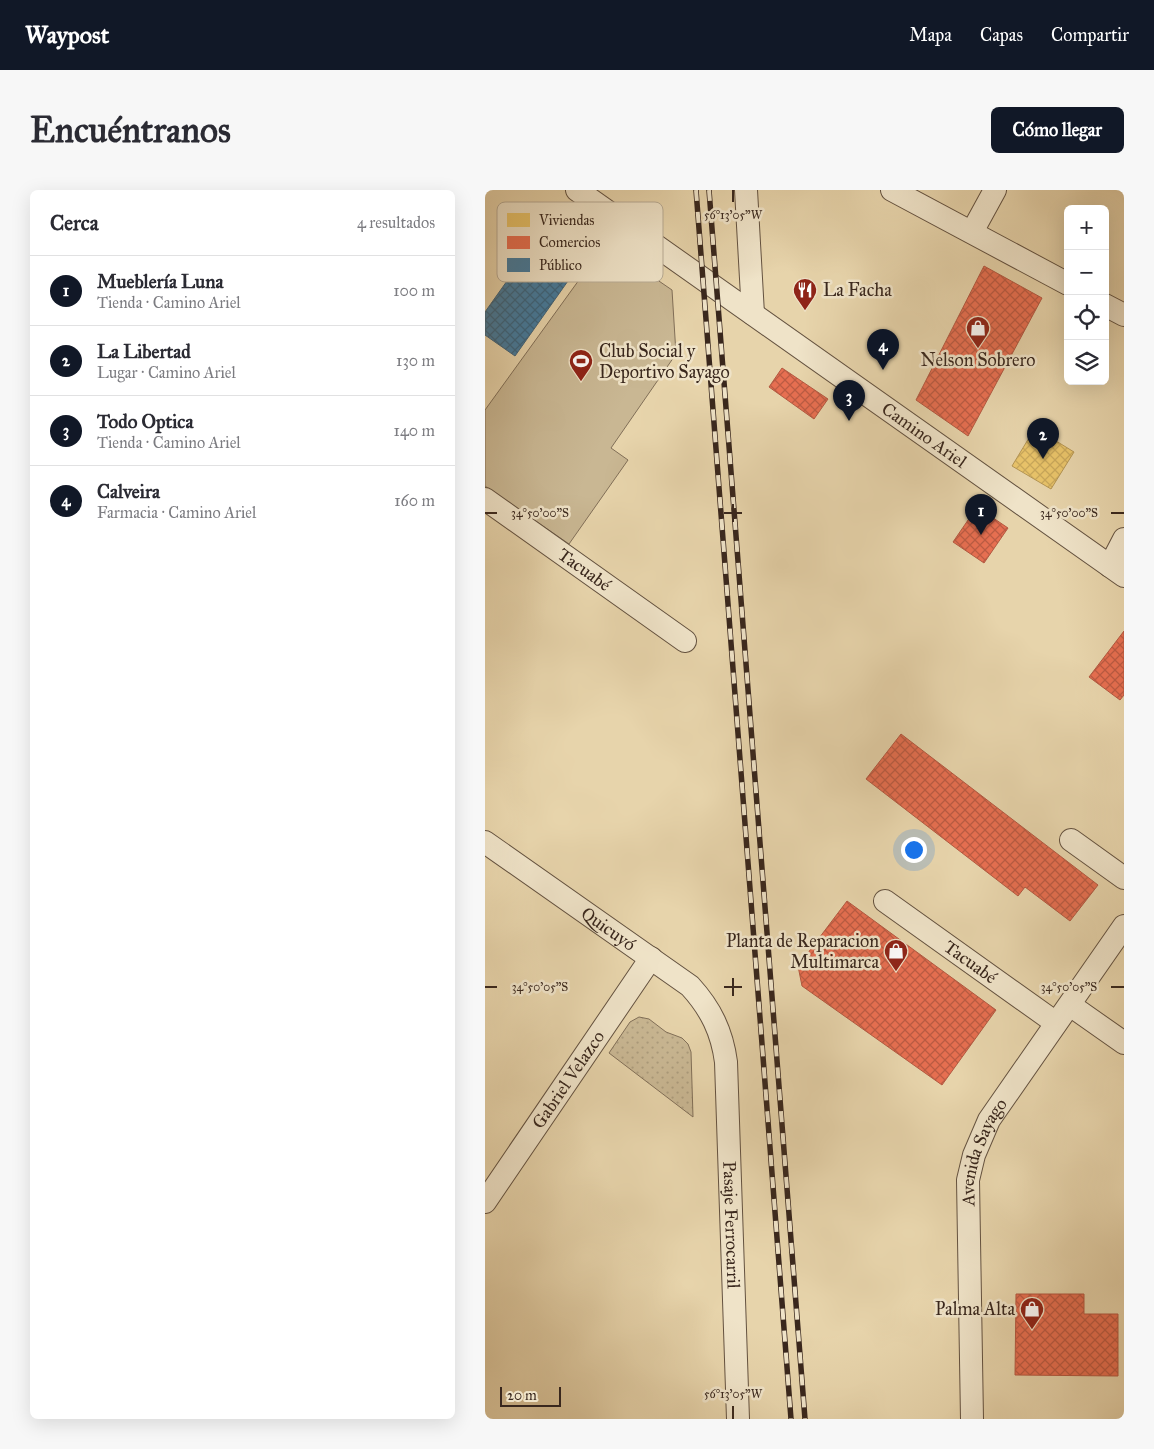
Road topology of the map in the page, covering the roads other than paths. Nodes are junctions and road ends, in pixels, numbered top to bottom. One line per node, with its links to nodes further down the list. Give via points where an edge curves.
1 (577, 190): 5 (street, Camino Ariel)
2 (746, 190): 10 (street)
3 (892, 190): 6 (street)
4 (995, 190): 6 (street)
5 (594, 202)
6 (972, 232): 8 (street)
7 (663, 251): 10 (street, Camino Ariel)
8 (1064, 282)
9 (1109, 306): 11 (street)
10 (753, 314): 14 (street, Camino Ariel)
11 (1124, 315)
12 (485, 499): 15 (street, Tacuabé)
13 (1124, 539): 14 (street)
14 (1117, 571)
15 (685, 641)
16 (1071, 840): 18 (street)
17 (485, 842): 21 (street, Quicuyó)
18 (1124, 878)
19 (885, 901): 23 (street, Tacuabé)
20 (1124, 926): 22 (street, Avenida Sayago)
21 (651, 958): 24 (street, Quicuyó, via 690,986 703,1001); 26 (street, Gabriel Velazco)
22 (1069, 1005): 23 (street, Avenida Sayago); 25 (street)
23 (1056, 1023): 28 (street, Avenida Sayago, via 989,1120 973,1155 969,1180)
24 (719, 1030): 27 (street, Pasaje Ferrocarril, via 726,1062)
25 (1124, 1043)
26 (485, 1202)
27 (738, 1419)
28 (972, 1419)

